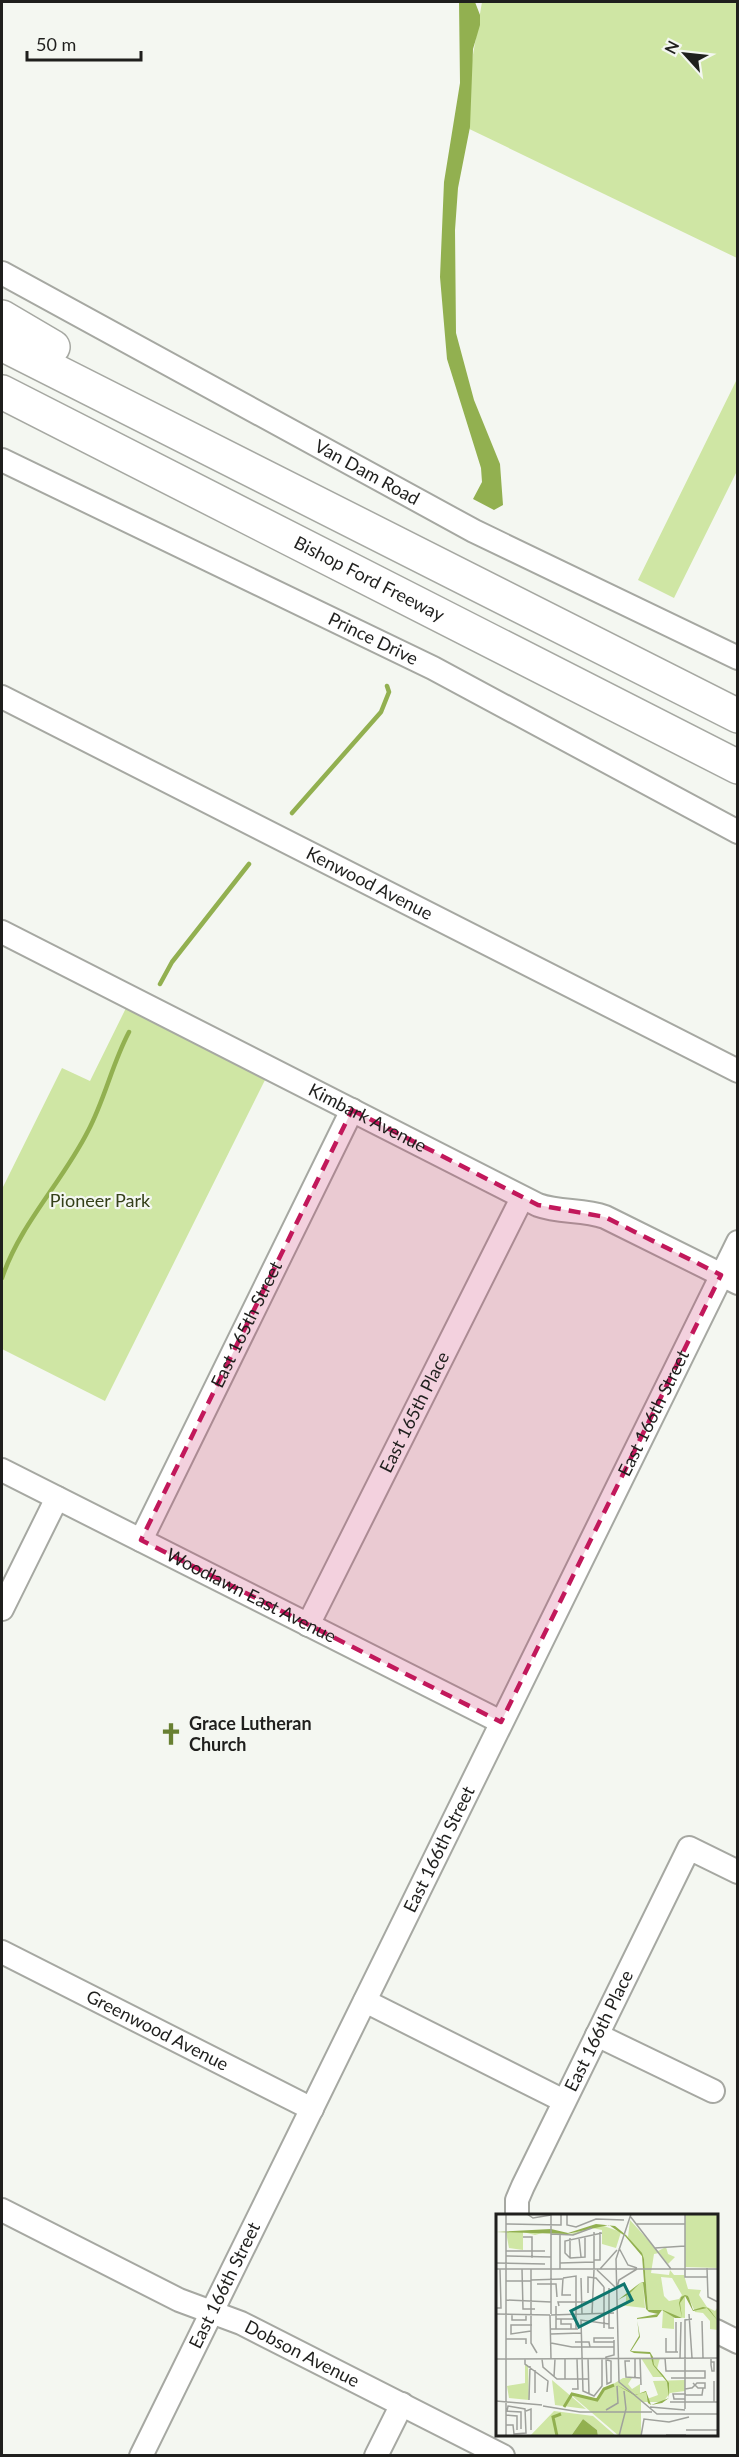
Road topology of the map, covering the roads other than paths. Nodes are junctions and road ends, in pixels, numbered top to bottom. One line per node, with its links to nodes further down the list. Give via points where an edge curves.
1 (2, 273): 9 (street, Van Dam Road, via 474,531)
2 (2, 317): 7 (highway, via 260,457)
3 (2, 344): 7 (highway)
4 (2, 392): 8 (highway, Bishop Ford Freeway)
5 (2, 416): 8 (highway, via 116,470)
6 (2, 460): 13 (street, Prince Drive, via 433,668)
7 (356, 522): 11 (highway)
8 (260, 524): 12 (highway, Bishop Ford Freeway)
9 (738, 657)
10 (2, 697): 15 (street, Kenwood Avenue)
11 (738, 716)
12 (738, 767)
13 (738, 832)
14 (2, 932): 16 (street, Kimbark Avenue)
15 (738, 1071)
16 (352, 1110): 17 (street, Kimbark Avenue); 22 (street, East 165th Street)
17 (522, 1198): 19 (street, Kimbark Avenue, via 552,1210 605,1217); 24 (street, East 165th Place)
18 (738, 1242): 19 (street, East 166th Street)
19 (729, 1279): 25 (street, East 166th Street)
20 (2, 1470): 21 (street, Woodlawn East Avenue)
21 (57, 1498): 22 (street, Woodlawn East Avenue); 23 (street)
22 (141, 1540): 24 (street, Woodlawn East Avenue)
23 (2, 1609)
24 (308, 1625): 25 (street, Woodlawn East Avenue)
25 (501, 1722): 28 (street, East 166th Street)
26 (738, 1872): 29 (street, East 166th Place, via 689,1848)
27 (2, 1952): 32 (street, Greenwood Avenue)
28 (365, 2001): 31 (street); 32 (street, East 166th Street)
29 (597, 2035): 30 (street); 31 (street, East 166th Place)
30 (713, 2091)
31 (564, 2101): 34 (street, East 166th Place, via 523,2186)
32 (312, 2109): 35 (street, East 166th Street)
33 (2, 2210): 35 (street, Dobson Avenue, via 179,2300)
34 (517, 2214)
35 (212, 2312): 38 (street, Dobson Avenue, via 241,2322); 39 (street, East 166th Street)
36 (718, 2332): 37 (street)
37 (738, 2342)
38 (402, 2404): 40 (street); 41 (street, Dobson Avenue)
39 (141, 2456)
40 (376, 2456)
41 (503, 2456)

